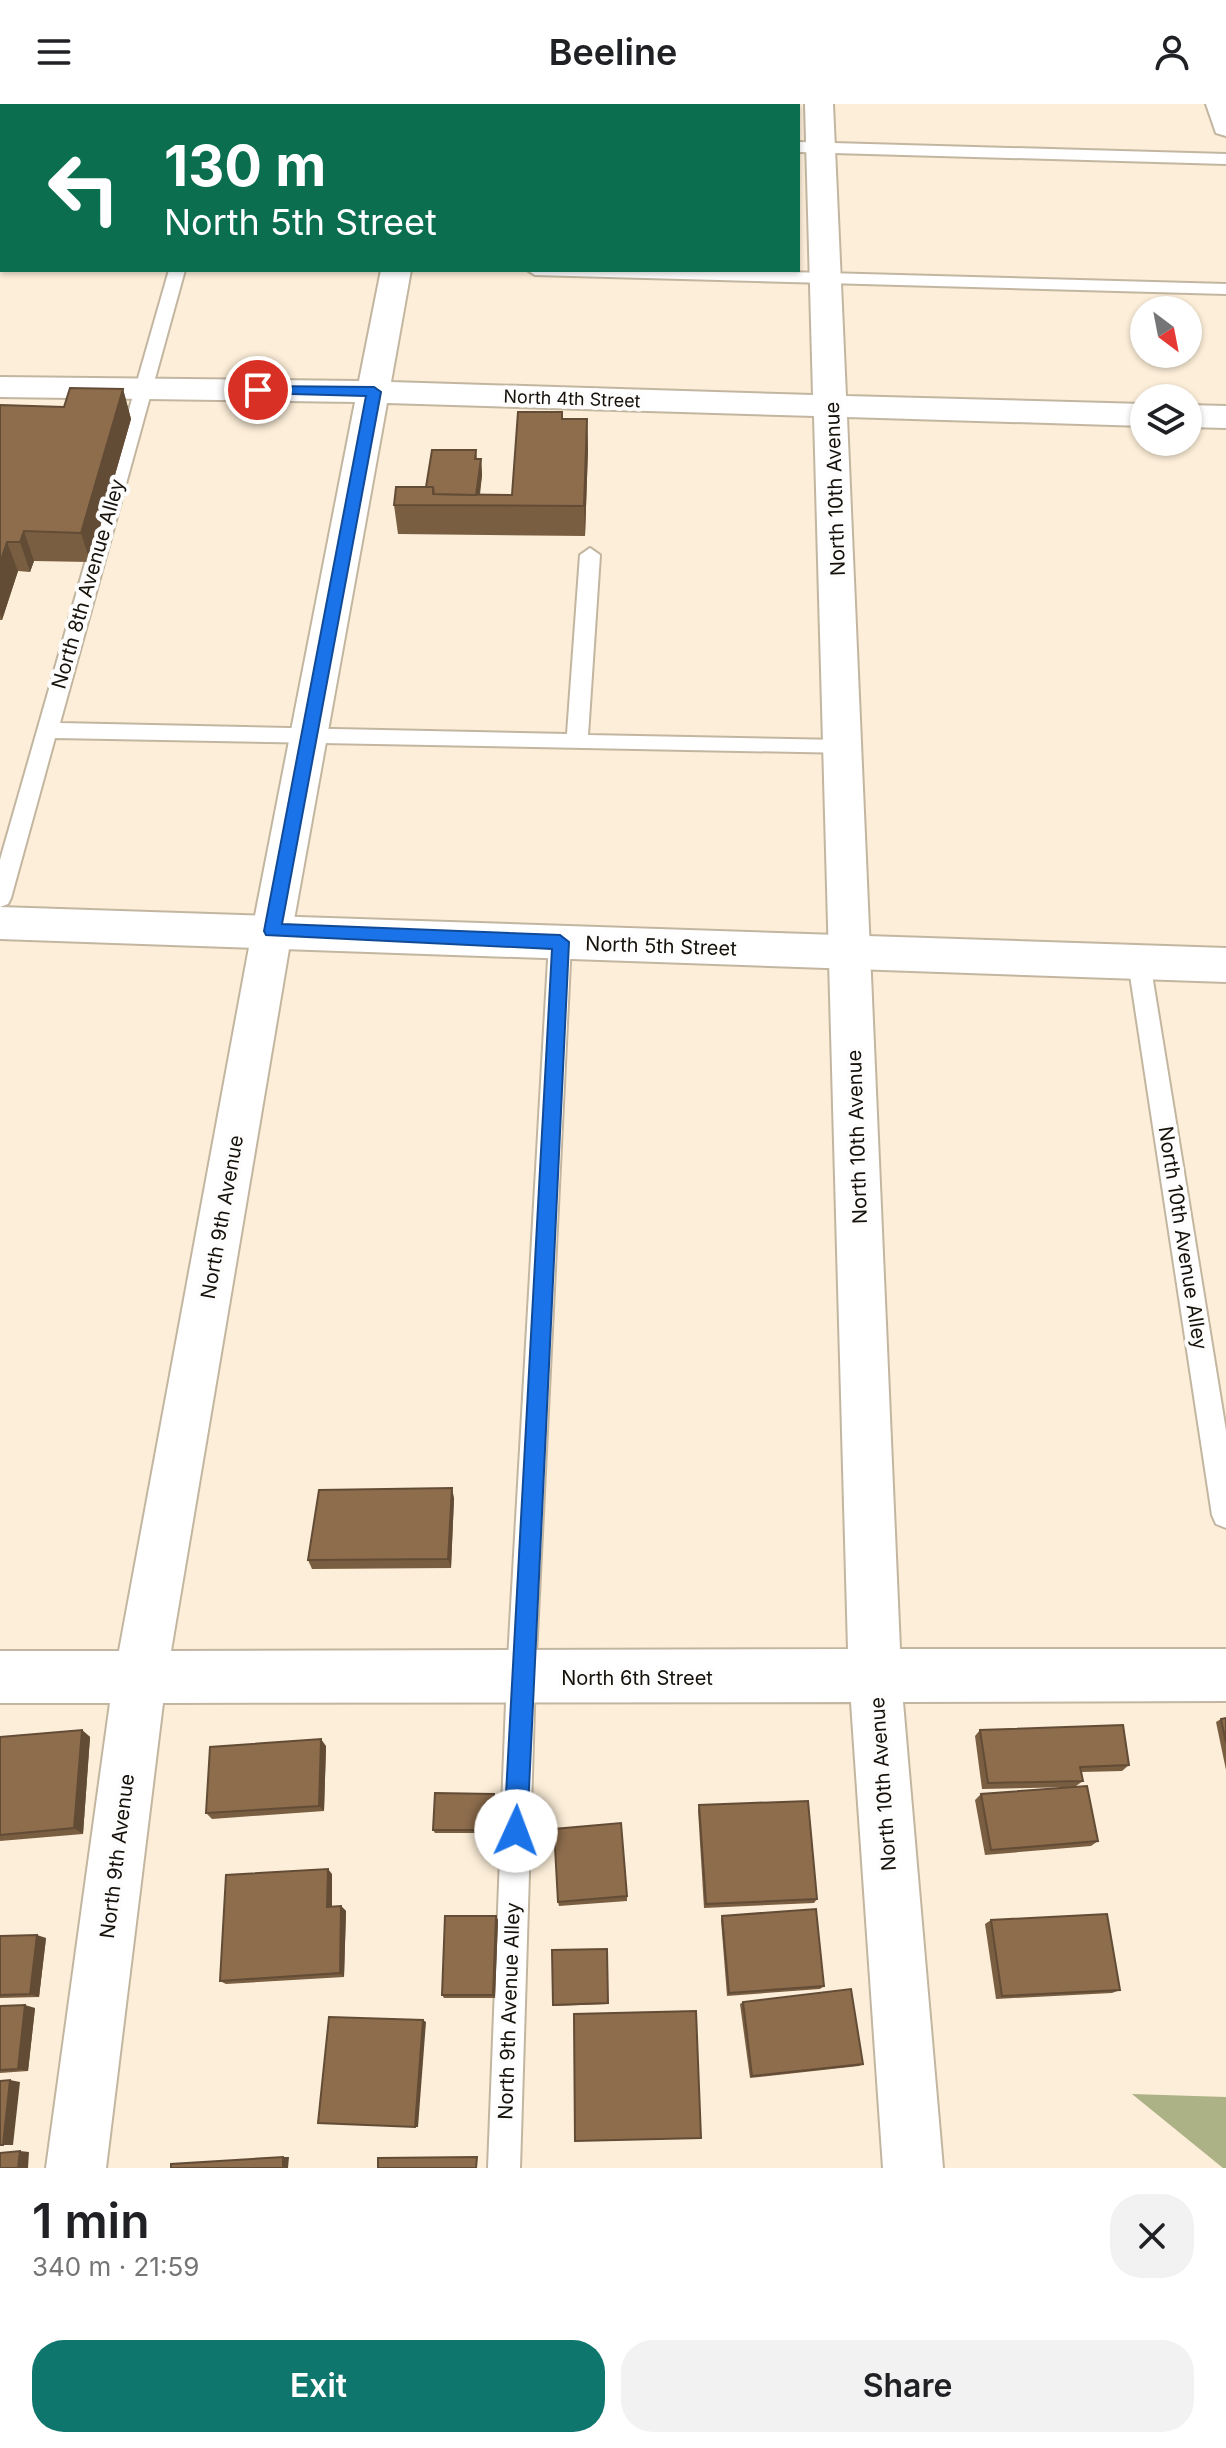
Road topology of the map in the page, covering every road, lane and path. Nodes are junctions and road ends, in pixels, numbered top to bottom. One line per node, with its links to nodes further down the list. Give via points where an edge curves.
1 (819, 104): 4 (street, North 10th Avenue)
2 (1220, 104): 3 (street)
3 (1226, 127)
4 (809, 147): 5 (lane); 9 (street, North 10th Avenue)
5 (1226, 159)
6 (176, 272): 12 (lane, North 8th Avenue Alley)
7 (396, 272): 13 (street, North 9th Avenue)
8 (600, 272): 9 (lane)
9 (827, 279): 10 (lane); 14 (street, North 10th Avenue)
10 (1226, 289)
11 (0, 387): 12 (street, North 4th Street)
12 (143, 389): 13 (street, North 4th Street); 19 (lane, North 8th Avenue Alley)
13 (374, 392): 14 (street, North 4th Street); 20 (street, North 9th Avenue)
14 (832, 408): 15 (street, North 4th Street); 22 (street, North 10th Avenue)
15 (1130, 415)
16 (1202, 416): 17 (street)
17 (1226, 417)
18 (590, 555): 21 (lane)
19 (47, 730): 20 (lane); 23 (lane, North 8th Avenue Alley)
20 (309, 736): 21 (lane); 25 (street, North 9th Avenue)
21 (577, 742): 22 (lane)
22 (843, 748): 27 (street, North 10th Avenue)
23 (0, 898)
24 (0, 923): 25 (street, North 5th Street)
25 (272, 931): 26 (street, North 5th Street); 33 (street, North 9th Avenue)
26 (560, 942): 27 (street, North 5th Street); 34 (lane, North 9th Avenue Alley)
27 (850, 954): 28 (street, North 5th Street); 35 (street, North 10th Avenue)
28 (1139, 962): 29 (street, North 5th Street); 30 (lane, North 10th Avenue Alley)
29 (1226, 965)
30 (1226, 1515)
31 (1226, 1675): 35 (street, North 6th Street)
32 (0, 1677): 33 (street, North 6th Street)
33 (140, 1677): 34 (street, North 6th Street); 36 (street, North 9th Avenue)
34 (521, 1677): 35 (street, North 6th Street); 37 (lane, North 9th Avenue Alley)
35 (875, 1678): 38 (street, North 10th Avenue)
36 (76, 2168)
37 (504, 2168)
38 (913, 2168)

